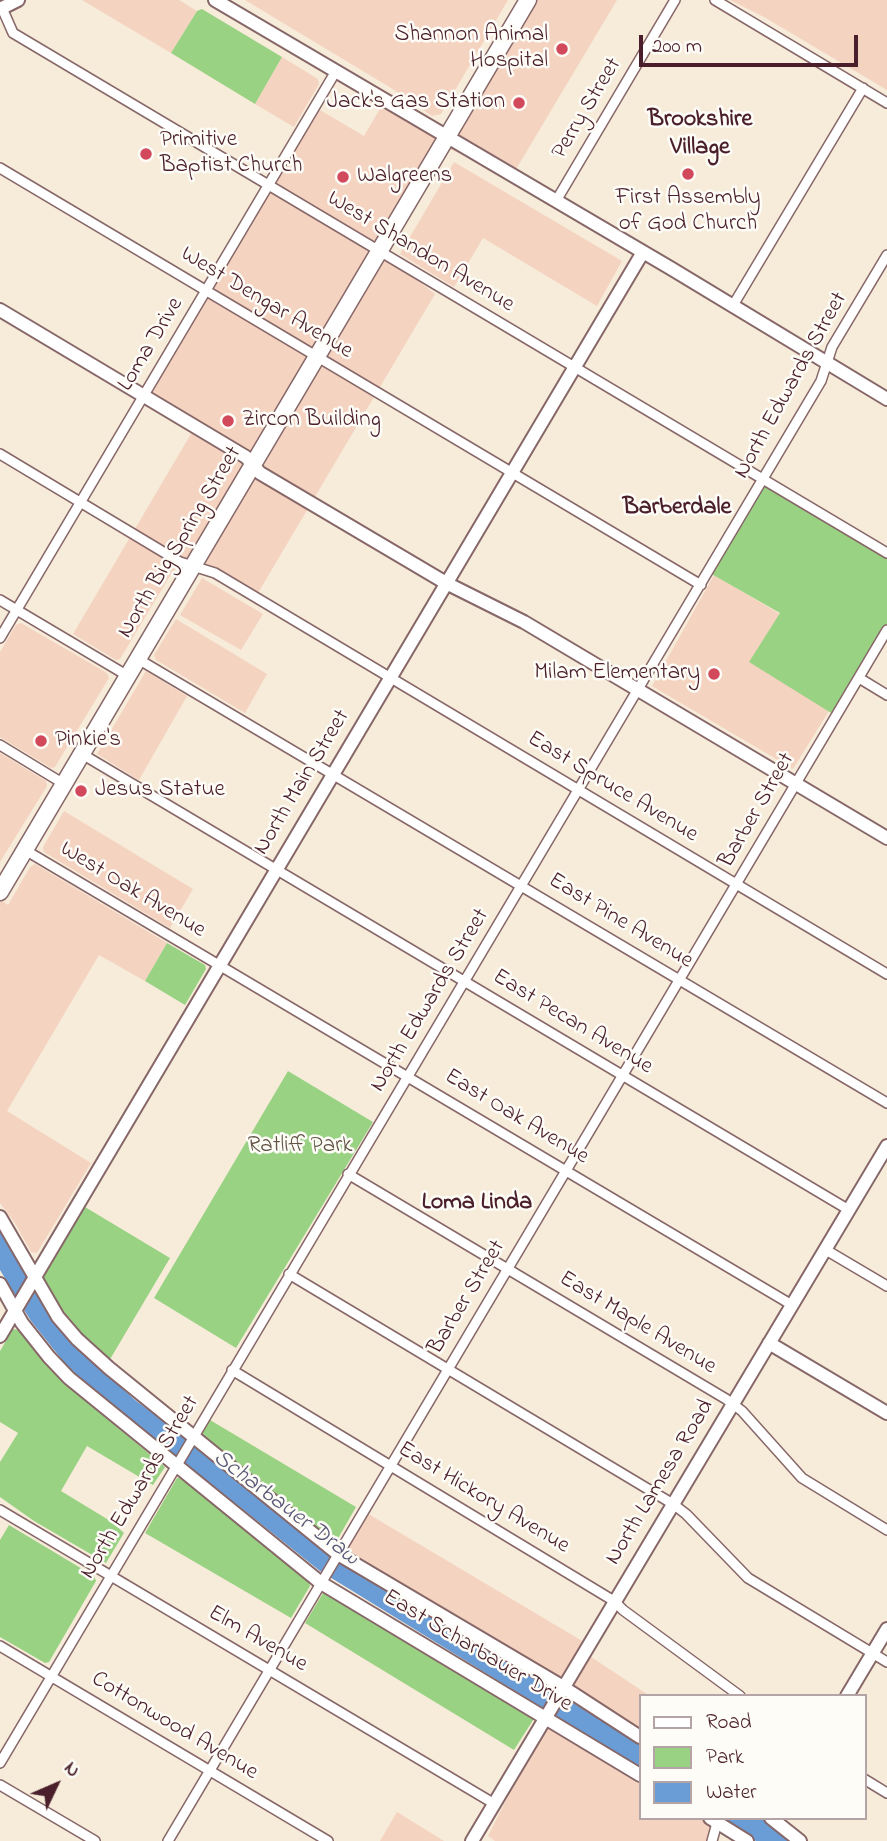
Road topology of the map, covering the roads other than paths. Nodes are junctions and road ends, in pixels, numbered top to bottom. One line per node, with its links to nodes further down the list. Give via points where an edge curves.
1 (18, 0): 6 (main road)
2 (215, 0): 7 (main road)
3 (528, 0): 10 (highway, North Big Spring Street)
4 (675, 0): 13 (street, Perry Street)
5 (715, 0): 8 (street)
6 (1, 8): 12 (street, West Shandon Avenue, via 13,33)
7 (336, 71): 10 (main road); 12 (street, Loma Drive)
8 (863, 88): 9 (street); 18 (street)
9 (887, 103)
10 (447, 136): 13 (main road); 14 (highway, North Big Spring Street)
11 (0, 168): 17 (street, West Dengar Avenue)
12 (269, 186): 14 (street, West Shandon Avenue); 17 (street, Loma Drive)
13 (556, 201): 15 (main road)
14 (380, 251): 20 (highway, North Big Spring Street); 22 (street, West Shandon Avenue)
15 (643, 253): 18 (main road); 22 (main road, North Main Street)
16 (887, 255): 21 (street, North Edwards Street, via 832,347)
17 (206, 291): 20 (street, West Dengar Avenue); 23 (street, Loma Drive)
18 (732, 307): 21 (main road)
19 (0, 310): 23 (main road)
20 (317, 357): 26 (highway, North Big Spring Street); 27 (street, West Dengar Avenue)
21 (827, 364): 24 (main road); 28 (street, North Edwards Street)
22 (575, 367): 27 (main road, North Main Street); 28 (street, West Shandon Avenue)
23 (144, 396): 26 (main road); 29 (street, Loma Drive)
24 (887, 399)
25 (0, 454): 29 (street, East Spruce Avenue)
26 (253, 465): 31 (highway, North Big Spring Street); 32 (main road)
27 (512, 472): 32 (main road, North Main Street); 33 (street, West Dengar Avenue)
28 (763, 480): 30 (street, West Shandon Avenue); 33 (street, North Edwards Street)
29 (81, 503): 31 (street, East Spruce Avenue); 35 (street, Loma Drive)
30 (887, 553)
31 (193, 566): 38 (highway, North Big Spring Street); 40 (street, East Spruce Avenue, via 215,573)
32 (446, 583): 40 (main road, North Main Street); 42 (main road, via 524,622)
33 (701, 585): 42 (street, North Edwards Street)
34 (0, 600): 35 (street)
35 (17, 610): 37 (street, Loma Drive); 39 (street)
36 (887, 630): 41 (street, Barber Street)
37 (0, 638)
38 (138, 659): 39 (highway, North Big Spring Street); 46 (street, East Pine Avenue)
39 (128, 676): 45 (highway, North Big Spring Street)
40 (390, 678): 46 (main road, North Main Street); 49 (street, East Spruce Avenue)
41 (859, 678): 43 (street); 47 (street, Barber Street)
42 (639, 690): 47 (main road); 49 (street, North Edwards Street)
43 (887, 695)
44 (0, 745): 48 (street)
45 (82, 754): 48 (highway, North Big Spring Street); 52 (street, East Pecan Avenue)
46 (333, 774): 52 (main road, North Main Street); 54 (street, East Pine Avenue)
47 (796, 783): 50 (main road); 53 (street, Barber Street)
48 (64, 784): 51 (highway, North Big Spring Street)
49 (579, 790): 53 (street, East Spruce Avenue); 54 (street, North Edwards Street)
50 (887, 838)
51 (25, 850): 55 (highway, North Big Spring Street); 56 (street, West Oak Avenue)
52 (276, 870): 56 (main road, North Main Street); 59 (street, East Pecan Avenue)
53 (737, 884): 57 (street, East Spruce Avenue); 58 (street, Barber Street)
54 (522, 887): 58 (street, East Pine Avenue); 59 (street, North Edwards Street)
55 (0, 891)
56 (220, 966): 61 (street, East Oak Avenue); 71 (main road, North Main Street)
57 (887, 975)
58 (680, 980): 60 (street, Barber Street); 62 (street, East Pine Avenue)
59 (465, 982): 60 (street, East Pecan Avenue); 61 (street, North Edwards Street)
60 (623, 1076): 64 (street, Barber Street); 66 (street, East Pecan Avenue)
61 (408, 1078): 64 (street, East Oak Avenue); 65 (street, North Edwards Street)
62 (887, 1103)
63 (885, 1153): 66 (main road, North Lamesa Road)
64 (566, 1171): 69 (street, Barber Street); 74 (street, East Oak Avenue)
65 (348, 1174): 69 (street, East Maple Avenue); 70 (street, North Edwards Street)
66 (849, 1210): 68 (main road, North Lamesa Road)
67 (0, 1217): 71 (main road, East Scharbauer Drive)
68 (825, 1250): 73 (street); 74 (main road, North Lamesa Road)
69 (508, 1269): 78 (street, Barber Street); 80 (street, East Maple Avenue)
70 (289, 1274): 78 (street); 79 (street, North Edwards Street)
71 (34, 1278): 75 (main road, North Main Street); 82 (main road, East Scharbauer Drive, via 77,1339)
72 (0, 1284): 75 (main road, East Scharbauer Drive)
73 (887, 1286)
74 (792, 1305): 77 (main road, North Lamesa Road)
75 (15, 1311): 76 (main road, North Main Street); 83 (main road, East Scharbauer Drive, via 69,1378)
76 (0, 1336)
77 (769, 1343): 80 (main road, North Lamesa Road); 81 (main road)
78 (449, 1369): 84 (street, Barber Street); 85 (street)
79 (232, 1370): 82 (street, North Edwards Street); 84 (street, East Hickory Avenue)
80 (733, 1404): 85 (main road, North Lamesa Road); 87 (street, East Maple Avenue, via 809,1483)
81 (887, 1413)
82 (194, 1437): 83 (street, North Edwards Street); 88 (main road, East Scharbauer Drive)
83 (177, 1466): 89 (street, North Edwards Street); 90 (main road, East Scharbauer Drive)
84 (392, 1466): 88 (street, Barber Street); 91 (street, East Hickory Avenue)
85 (673, 1504): 91 (main road, North Lamesa Road); 94 (street, via 748,1578)
86 (0, 1510): 89 (street, Elm Avenue)
87 (887, 1530)
88 (338, 1555): 90 (street, Barber Street); 98 (main road, East Scharbauer Drive)
89 (111, 1576): 96 (street, Elm Avenue); 97 (street, North Edwards Street)
90 (321, 1583): 96 (street, Barber Street); 101 (main road, East Scharbauer Drive)
91 (614, 1601): 98 (main road, North Lamesa Road); 99 (street, East Hickory Avenue)
92 (887, 1629): 94 (main road)
93 (0, 1646): 97 (street, Cottonwood Avenue)
94 (873, 1653): 95 (street); 100 (main road)
95 (887, 1662)
96 (270, 1670): 104 (street, Barber Street); 109 (street, Elm Avenue)
97 (50, 1676): 103 (street, North Edwards Street); 104 (street, Cottonwood Avenue)
98 (562, 1690): 101 (main road, North Lamesa Road); 102 (main road, East Scharbauer Drive)
99 (737, 1694)
100 (849, 1694)
101 (546, 1716): 105 (main road, East Scharbauer Drive); 109 (main road, North Lamesa Road)
102 (638, 1736)
103 (0, 1763)
104 (210, 1771): 113 (street, Barber Street); 114 (street, Cottonwood Avenue)
105 (638, 1774)
106 (866, 1780): 108 (street)
107 (0, 1785): 112 (street)
108 (887, 1793)
109 (494, 1803): 115 (main road, North Lamesa Road)
110 (714, 1820): 116 (street); 117 (main road)
111 (774, 1820): 118 (main road)
112 (94, 1841)
113 (168, 1841)
114 (328, 1841)
115 (471, 1841)
116 (712, 1841)
117 (747, 1841)
118 (800, 1841)

